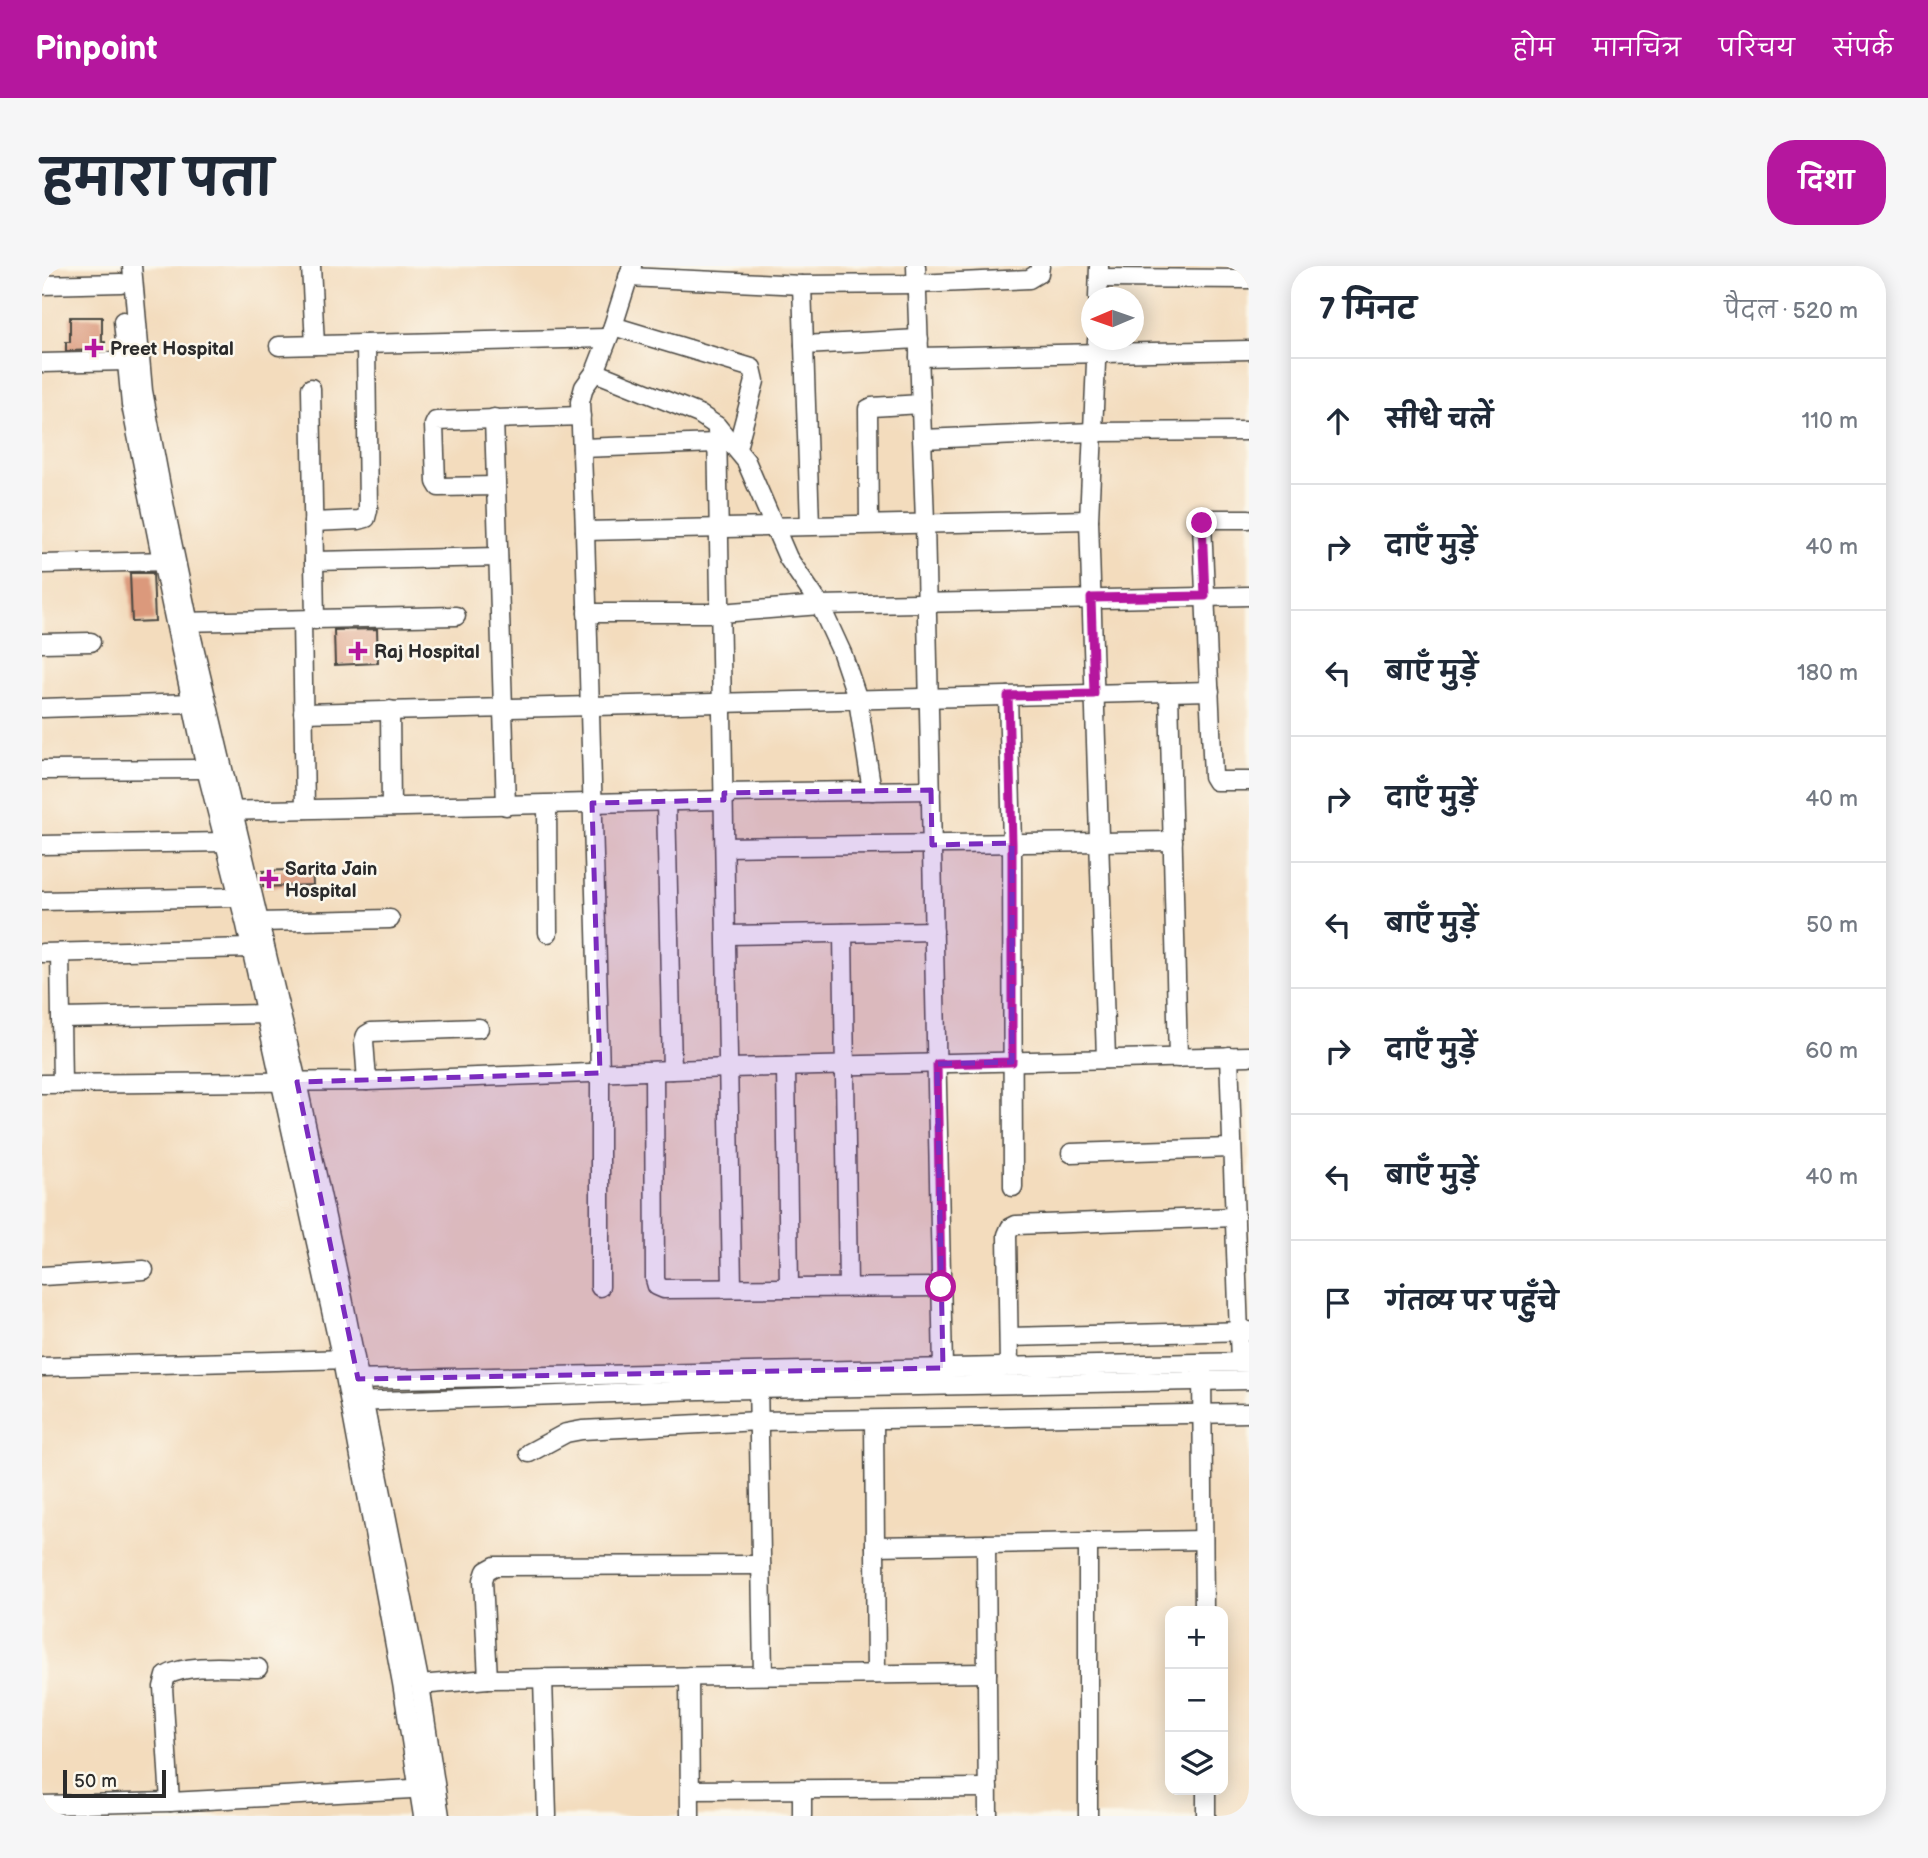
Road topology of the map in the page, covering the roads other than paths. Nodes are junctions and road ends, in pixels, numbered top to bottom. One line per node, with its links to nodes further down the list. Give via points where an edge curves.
1 (132, 266): 26 (street)
2 (311, 266): 14 (street)
3 (916, 266): 9 (street)
4 (1040, 266): 9 (street, via 1039,273 1029,279)
5 (630, 271): 11 (street); 12 (street)
6 (1099, 272): 8 (street)
7 (120, 274): 10 (street); 22 (street)
8 (1249, 279)
9 (916, 284): 11 (street); 19 (street)
10 (42, 285)
11 (802, 285): 15 (street)
12 (610, 332): 13 (street); 24 (street); 35 (street, via 752,368 755,381)
13 (366, 344): 14 (street); 39 (street, via 366,518)
14 (315, 345): 16 (street)
15 (804, 345): 19 (street); 42 (street)
16 (279, 346)
17 (1081, 346): 19 (street)
18 (1144, 347): 21 (street)
19 (919, 348): 27 (street)
20 (1097, 350): 31 (street)
21 (1249, 350)
22 (126, 361): 23 (street); 26 (street)
23 (42, 363)
24 (595, 372): 28 (street, via 584,387); 32 (street, via 679,404)
25 (311, 388): 39 (street)
26 (138, 404): 47 (street)
27 (921, 404): 33 (street); 41 (street, via 868,409)
28 (580, 416): 29 (street); 34 (street)
29 (494, 418): 36 (street); 36 (street, via 436,421 434,425 436,482 443,488)
30 (1249, 431): 31 (street)
31 (1093, 432): 33 (street); 38 (street)
32 (717, 435): 34 (street); 35 (street); 44 (street)
33 (922, 439): 40 (street)
34 (582, 448): 45 (street)
35 (737, 448): 43 (street)
36 (496, 486): 46 (street)
37 (1249, 519): 50 (street, via 1203,520)
38 (1090, 520): 40 (street); 52 (street)
39 (313, 522): 48 (street)
40 (925, 522): 41 (street); 53 (street)
41 (869, 524): 42 (street)
42 (810, 525): 43 (street)
43 (774, 526): 44 (street); 54 (street, via 788,558)
44 (719, 528): 45 (street); 56 (street)
45 (586, 531): 55 (street)
46 (498, 557): 48 (street); 71 (street)
47 (169, 561): 49 (street); 59 (street)
48 (314, 561): 58 (street)
49 (42, 564)
50 (1205, 596): 51 (street); 52 (street); 62 (street)
51 (1249, 596)
52 (1091, 598): 53 (street); 64 (street)
53 (926, 602): 54 (street); 66 (street)
54 (820, 605): 56 (street); 67 (street)
55 (587, 613): 56 (street); 70 (street)
56 (720, 613): 68 (street)
57 (456, 616): 58 (street)
58 (308, 620): 59 (street); 74 (street)
59 (182, 622): 69 (street); 87 (street)
60 (91, 642): 61 (street)
61 (42, 643)
62 (1210, 691): 63 (street); 77 (street, via 1213,776 1222,782)
63 (1169, 692): 64 (street); 88 (street)
64 (1094, 694): 65 (street); 90 (street)
65 (1008, 696): 66 (street); 91 (street)
66 (928, 698): 67 (street); 78 (street)
67 (858, 700): 68 (street); 79 (street)
68 (723, 702): 70 (street); 80 (street)
69 (192, 703): 72 (street); 75 (street)
70 (589, 706): 71 (street); 82 (street)
71 (503, 707): 73 (street); 84 (street)
72 (42, 708)
73 (390, 710): 74 (street); 85 (street)
74 (303, 713): 86 (street)
75 (206, 769): 76 (street); 87 (street)
76 (42, 770)
77 (1249, 780)
78 (931, 790): 79 (street); 93 (street)
79 (872, 791): 80 (street)
80 (724, 796): 81 (street); 94 (street)
81 (666, 801): 82 (street); 117 (street)
82 (592, 803): 83 (street); 119 (street)
83 (547, 805): 84 (street); 100 (street)
84 (506, 806): 85 (street)
85 (391, 807): 86 (street)
86 (305, 809): 87 (street)
87 (226, 811): 89 (street); 98 (street)
88 (1173, 841): 90 (street); 110 (street)
89 (225, 842): 92 (street); 95 (street)
90 (1099, 842): 91 (street); 111 (street)
91 (1012, 843): 93 (street); 112 (street)
92 (42, 845)
93 (932, 845): 94 (street); 99 (street)
94 (725, 847): 102 (street)
95 (238, 897): 96 (street); 103 (street)
96 (42, 901)
97 (390, 919): 98 (street)
98 (259, 922): 121 (street)
99 (934, 931): 101 (street); 113 (street)
100 (548, 933)
101 (843, 933): 102 (street); 114 (street)
102 (727, 935): 116 (street)
103 (251, 948): 104 (street); 105 (street)
104 (51, 953): 106 (street)
105 (266, 1014): 106 (street); 121 (street)
106 (62, 1018): 123 (street)
107 (479, 1028): 120 (street, via 370,1032 364,1041)
108 (1229, 1056): 109 (street); 110 (street); 124 (street)
109 (1249, 1056)
110 (1178, 1058): 111 (street)
111 (1106, 1059): 112 (street)
112 (1012, 1062): 113 (street); 126 (street)
113 (937, 1064): 114 (street); 134 (street)
114 (845, 1066): 115 (street); 133 (street)
115 (786, 1067): 116 (street); 132 (street)
116 (729, 1068): 117 (street); 131 (street)
117 (672, 1070): 118 (street)
118 (654, 1071): 119 (street); 131 (street, via 654,1279 664,1289)
119 (600, 1073): 120 (street); 130 (street)
120 (366, 1081): 121 (street)
121 (289, 1083): 123 (street); 137 (street, via 341,1283)
122 (42, 1084): 123 (street)
123 (62, 1084)
124 (1231, 1149): 125 (street); 127 (street)
125 (1071, 1153)
126 (1013, 1187)
127 (1235, 1217): 135 (street); 136 (street, via 1010,1228)
128 (144, 1270): 129 (street)
129 (42, 1276)
130 (600, 1287)
131 (732, 1287): 132 (street)
132 (789, 1287): 133 (street)
133 (848, 1287): 134 (street)
134 (941, 1287): 141 (street)
135 (1244, 1331): 136 (street); 138 (street)
136 (1009, 1337): 139 (street)
137 (348, 1359): 140 (street); 144 (street)
138 (1244, 1362): 143 (street)
139 (1009, 1366): 141 (street); 143 (street)
140 (42, 1367)
141 (943, 1368): 142 (street)
142 (758, 1371): 144 (street); 146 (street)
143 (1202, 1372): 145 (street); 146 (street); 149 (street)
144 (352, 1379): 147 (street)
145 (1249, 1380)
146 (758, 1389): 147 (street); 151 (street)
147 (356, 1402): 166 (street); 167 (street)
148 (1249, 1413): 149 (street)
149 (1202, 1414): 150 (street); 153 (street)
150 (874, 1420): 151 (street); 156 (street)
151 (759, 1421): 152 (street, via 582,1430 566,1433); 157 (street)
152 (529, 1453)
153 (1203, 1540): 154 (street); 158 (street)
154 (1088, 1542): 155 (street); 180 (street)
155 (986, 1544): 156 (street); 160 (street)
156 (875, 1546): 161 (street)
157 (761, 1565): 162 (street); 165 (street, via 495,1566 486,1571 483,1580)
158 (1204, 1606)
159 (258, 1668): 172 (street, via 174,1671 166,1676)
160 (988, 1672): 161 (street); 168 (street)
161 (876, 1674): 162 (street)
162 (763, 1675): 163 (street)
163 (689, 1676): 164 (street); 170 (street)
164 (543, 1678): 165 (street); 176 (street)
165 (488, 1679): 166 (street)
166 (420, 1685): 167 (street)
167 (428, 1788): 172 (street); 174 (street); 175 (street)
168 (988, 1788): 169 (street); 179 (street)
169 (803, 1789): 170 (street); 178 (street)
170 (690, 1790): 177 (street)
171 (1206, 1795): 181 (street)
172 (170, 1802): 173 (street)
173 (42, 1805)
174 (423, 1816)
175 (440, 1816)
176 (547, 1816)
177 (690, 1816)
178 (802, 1816)
179 (988, 1816)
180 (1088, 1816)
181 (1206, 1816)

